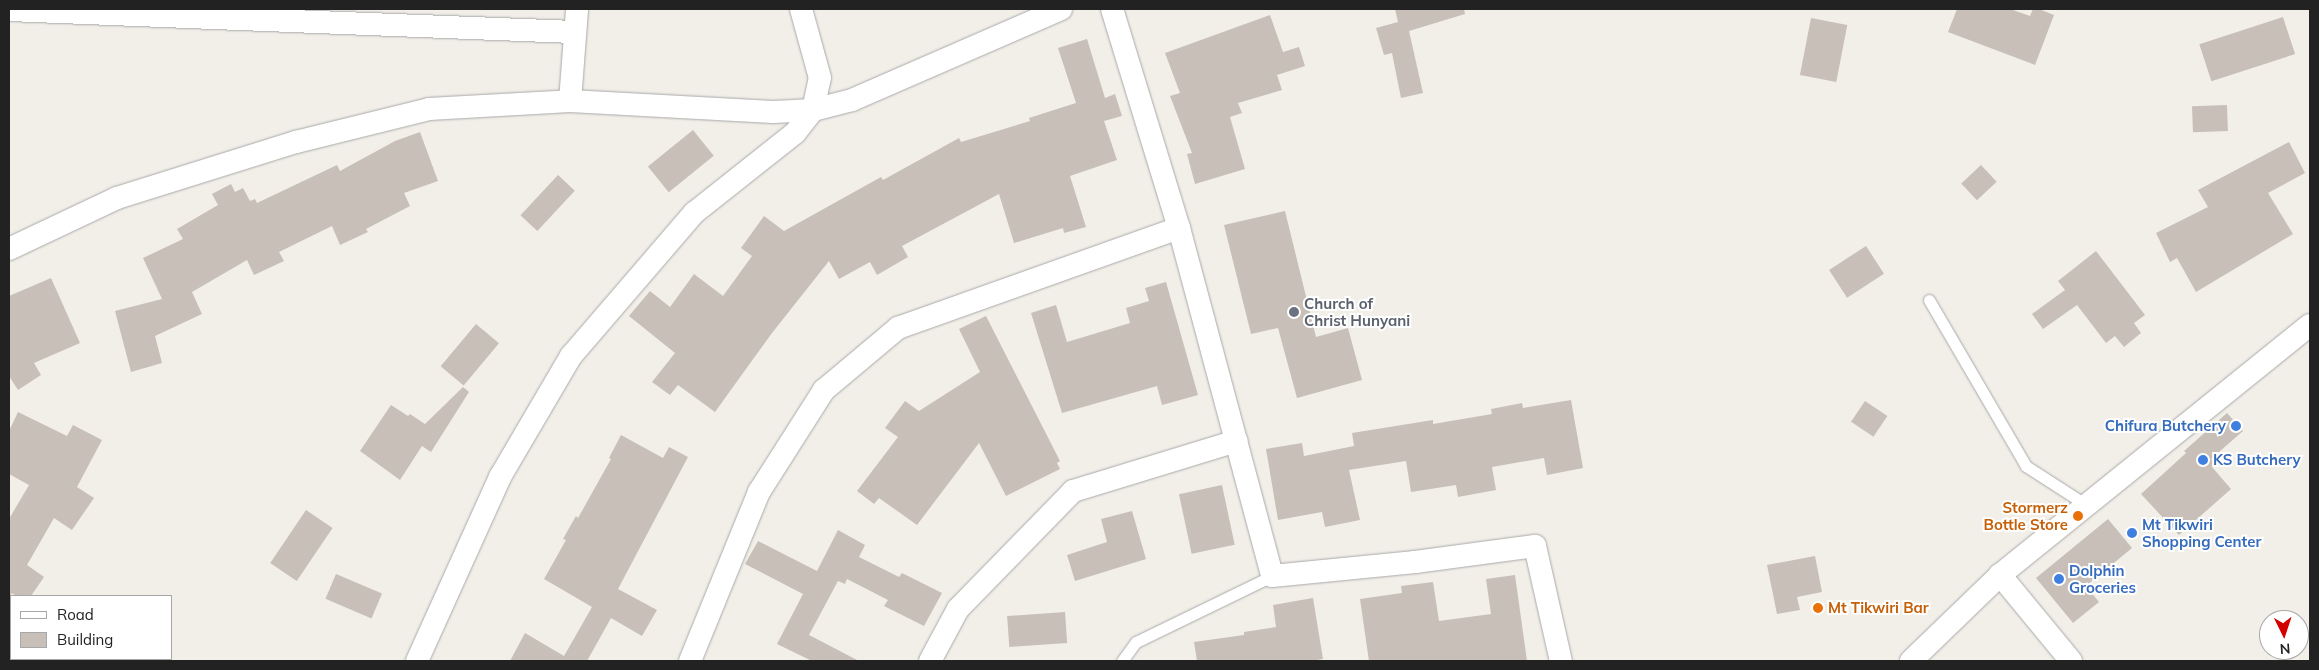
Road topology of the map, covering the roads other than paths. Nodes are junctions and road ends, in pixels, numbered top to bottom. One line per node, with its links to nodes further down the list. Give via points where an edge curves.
1 (577, 9): 6 (street)
2 (801, 9): 8 (street, via 820,78)
3 (1112, 9): 9 (street)
4 (9, 10): 6 (street)
5 (1055, 10): 8 (street, via 852,100)
6 (575, 32): 7 (street)
7 (570, 101): 8 (street, via 773,112); 10 (street, via 429,108 296,142 117,198)
8 (813, 110): 17 (street, via 795,133 694,213 571,356 500,477)
9 (1179, 228): 13 (street); 18 (street, via 898,328 824,390 759,492)
10 (9, 249)
11 (1929, 300): 14 (lane, via 2026,466)
12 (2310, 325): 14 (street)
13 (1237, 441): 16 (street); 19 (street, via 1073,491 958,609)
14 (2088, 506): 15 (street)
15 (2000, 575): 22 (street); 23 (street)
16 (1272, 576): 20 (lane, via 1136,642); 21 (street, via 1535,546)
17 (418, 661)
18 (690, 661)
19 (930, 661)
20 (1122, 661)
21 (1561, 661)
22 (1911, 661)
23 (2071, 661)

